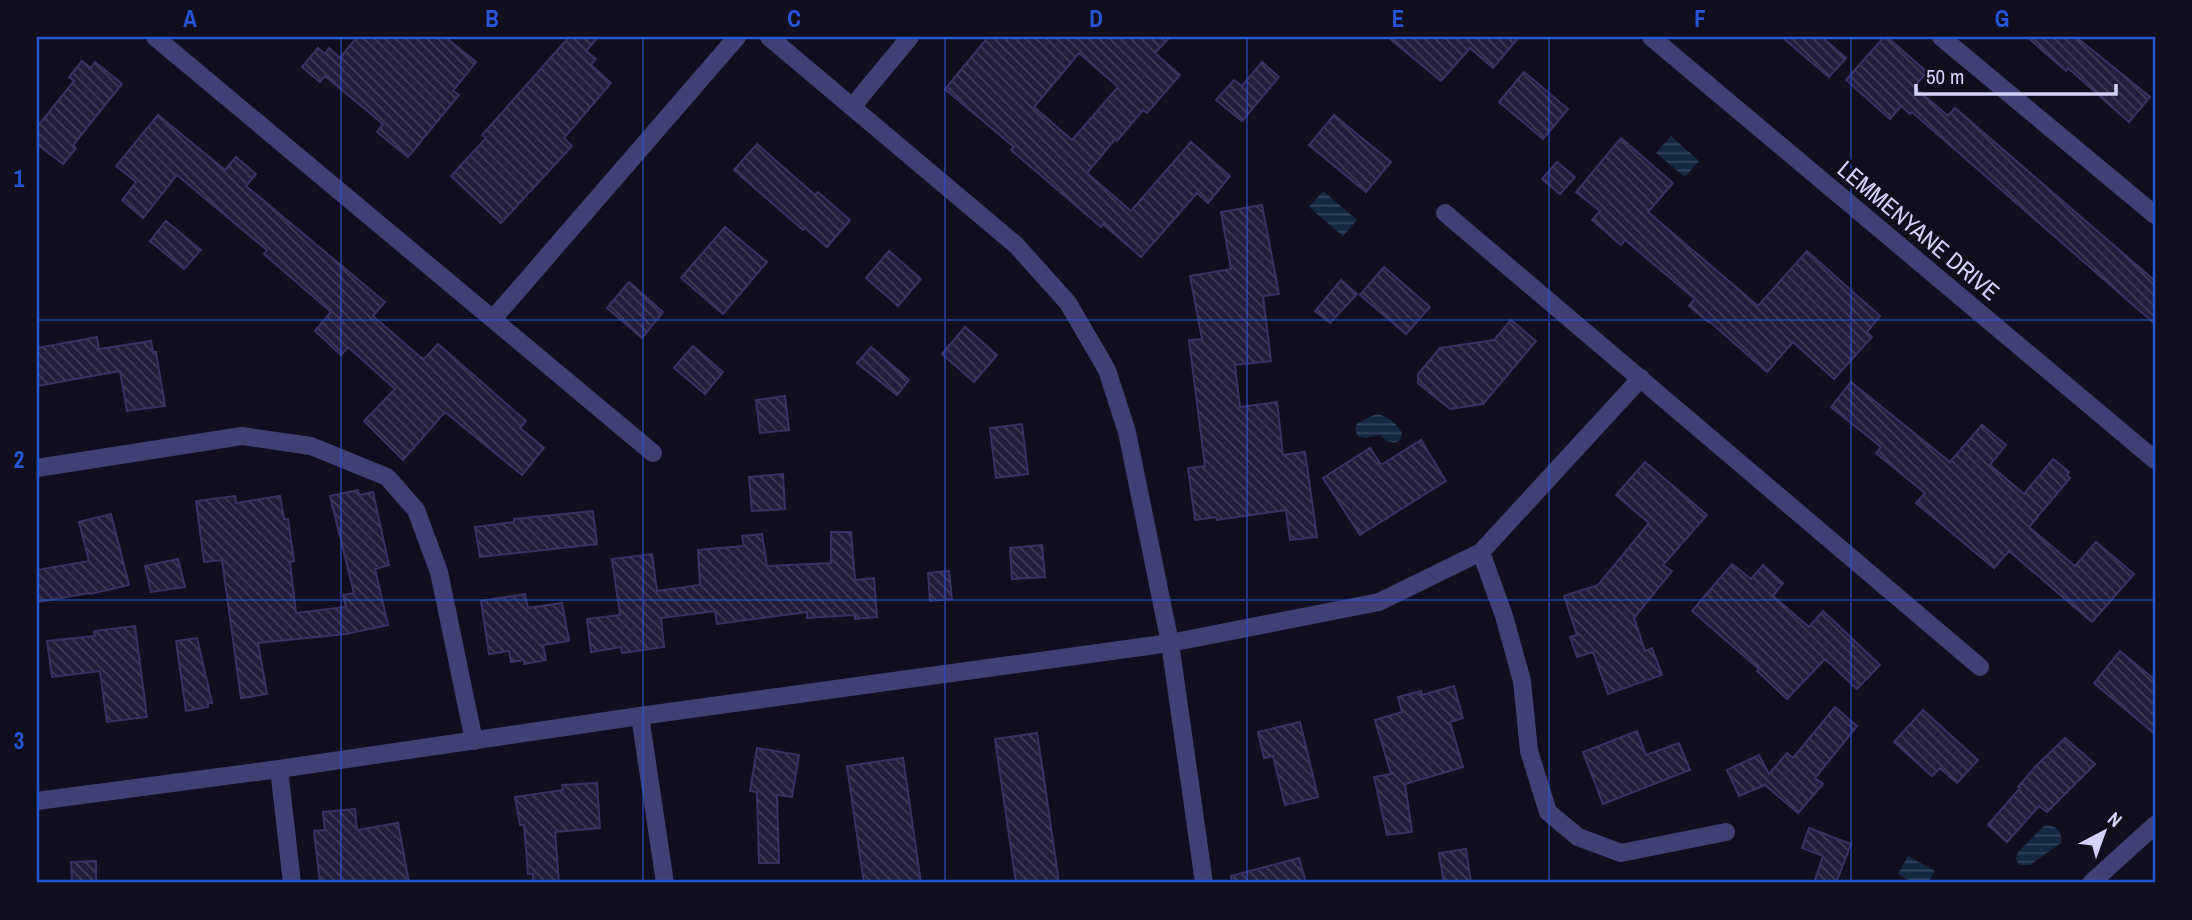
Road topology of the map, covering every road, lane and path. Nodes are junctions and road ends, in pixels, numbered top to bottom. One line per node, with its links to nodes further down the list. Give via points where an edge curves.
1 (155, 37): 10 (street)
2 (737, 37): 10 (street)
3 (769, 37): 7 (street)
4 (910, 37): 7 (street)
5 (1651, 37): 13 (street, LEMMENYANE DRIVE)
6 (1941, 37): 9 (street)
7 (852, 107): 16 (street, via 1016,245 1068,303 1107,370 1127,432)
8 (1445, 213): 11 (street)
9 (2155, 215)
10 (493, 319): 12 (street)
11 (1642, 378): 15 (street); 17 (street)
12 (653, 453)
13 (2155, 460)
14 (37, 468): 19 (street, via 242,436 311,446 387,477 416,510 439,572)
15 (1481, 552): 16 (street, via 1379,602); 23 (street, via 1522,681 1529,751 1548,812 1578,837 1620,853)
16 (1170, 643): 18 (street); 26 (street)
17 (1979, 667)
18 (640, 716): 19 (street); 25 (street)
19 (474, 741): 20 (street)
20 (279, 769): 21 (street); 24 (street)
21 (37, 801)
22 (2155, 825): 27 (street)
23 (1726, 832)
24 (292, 883)
25 (665, 883)
26 (1204, 883)
27 (2091, 883)

